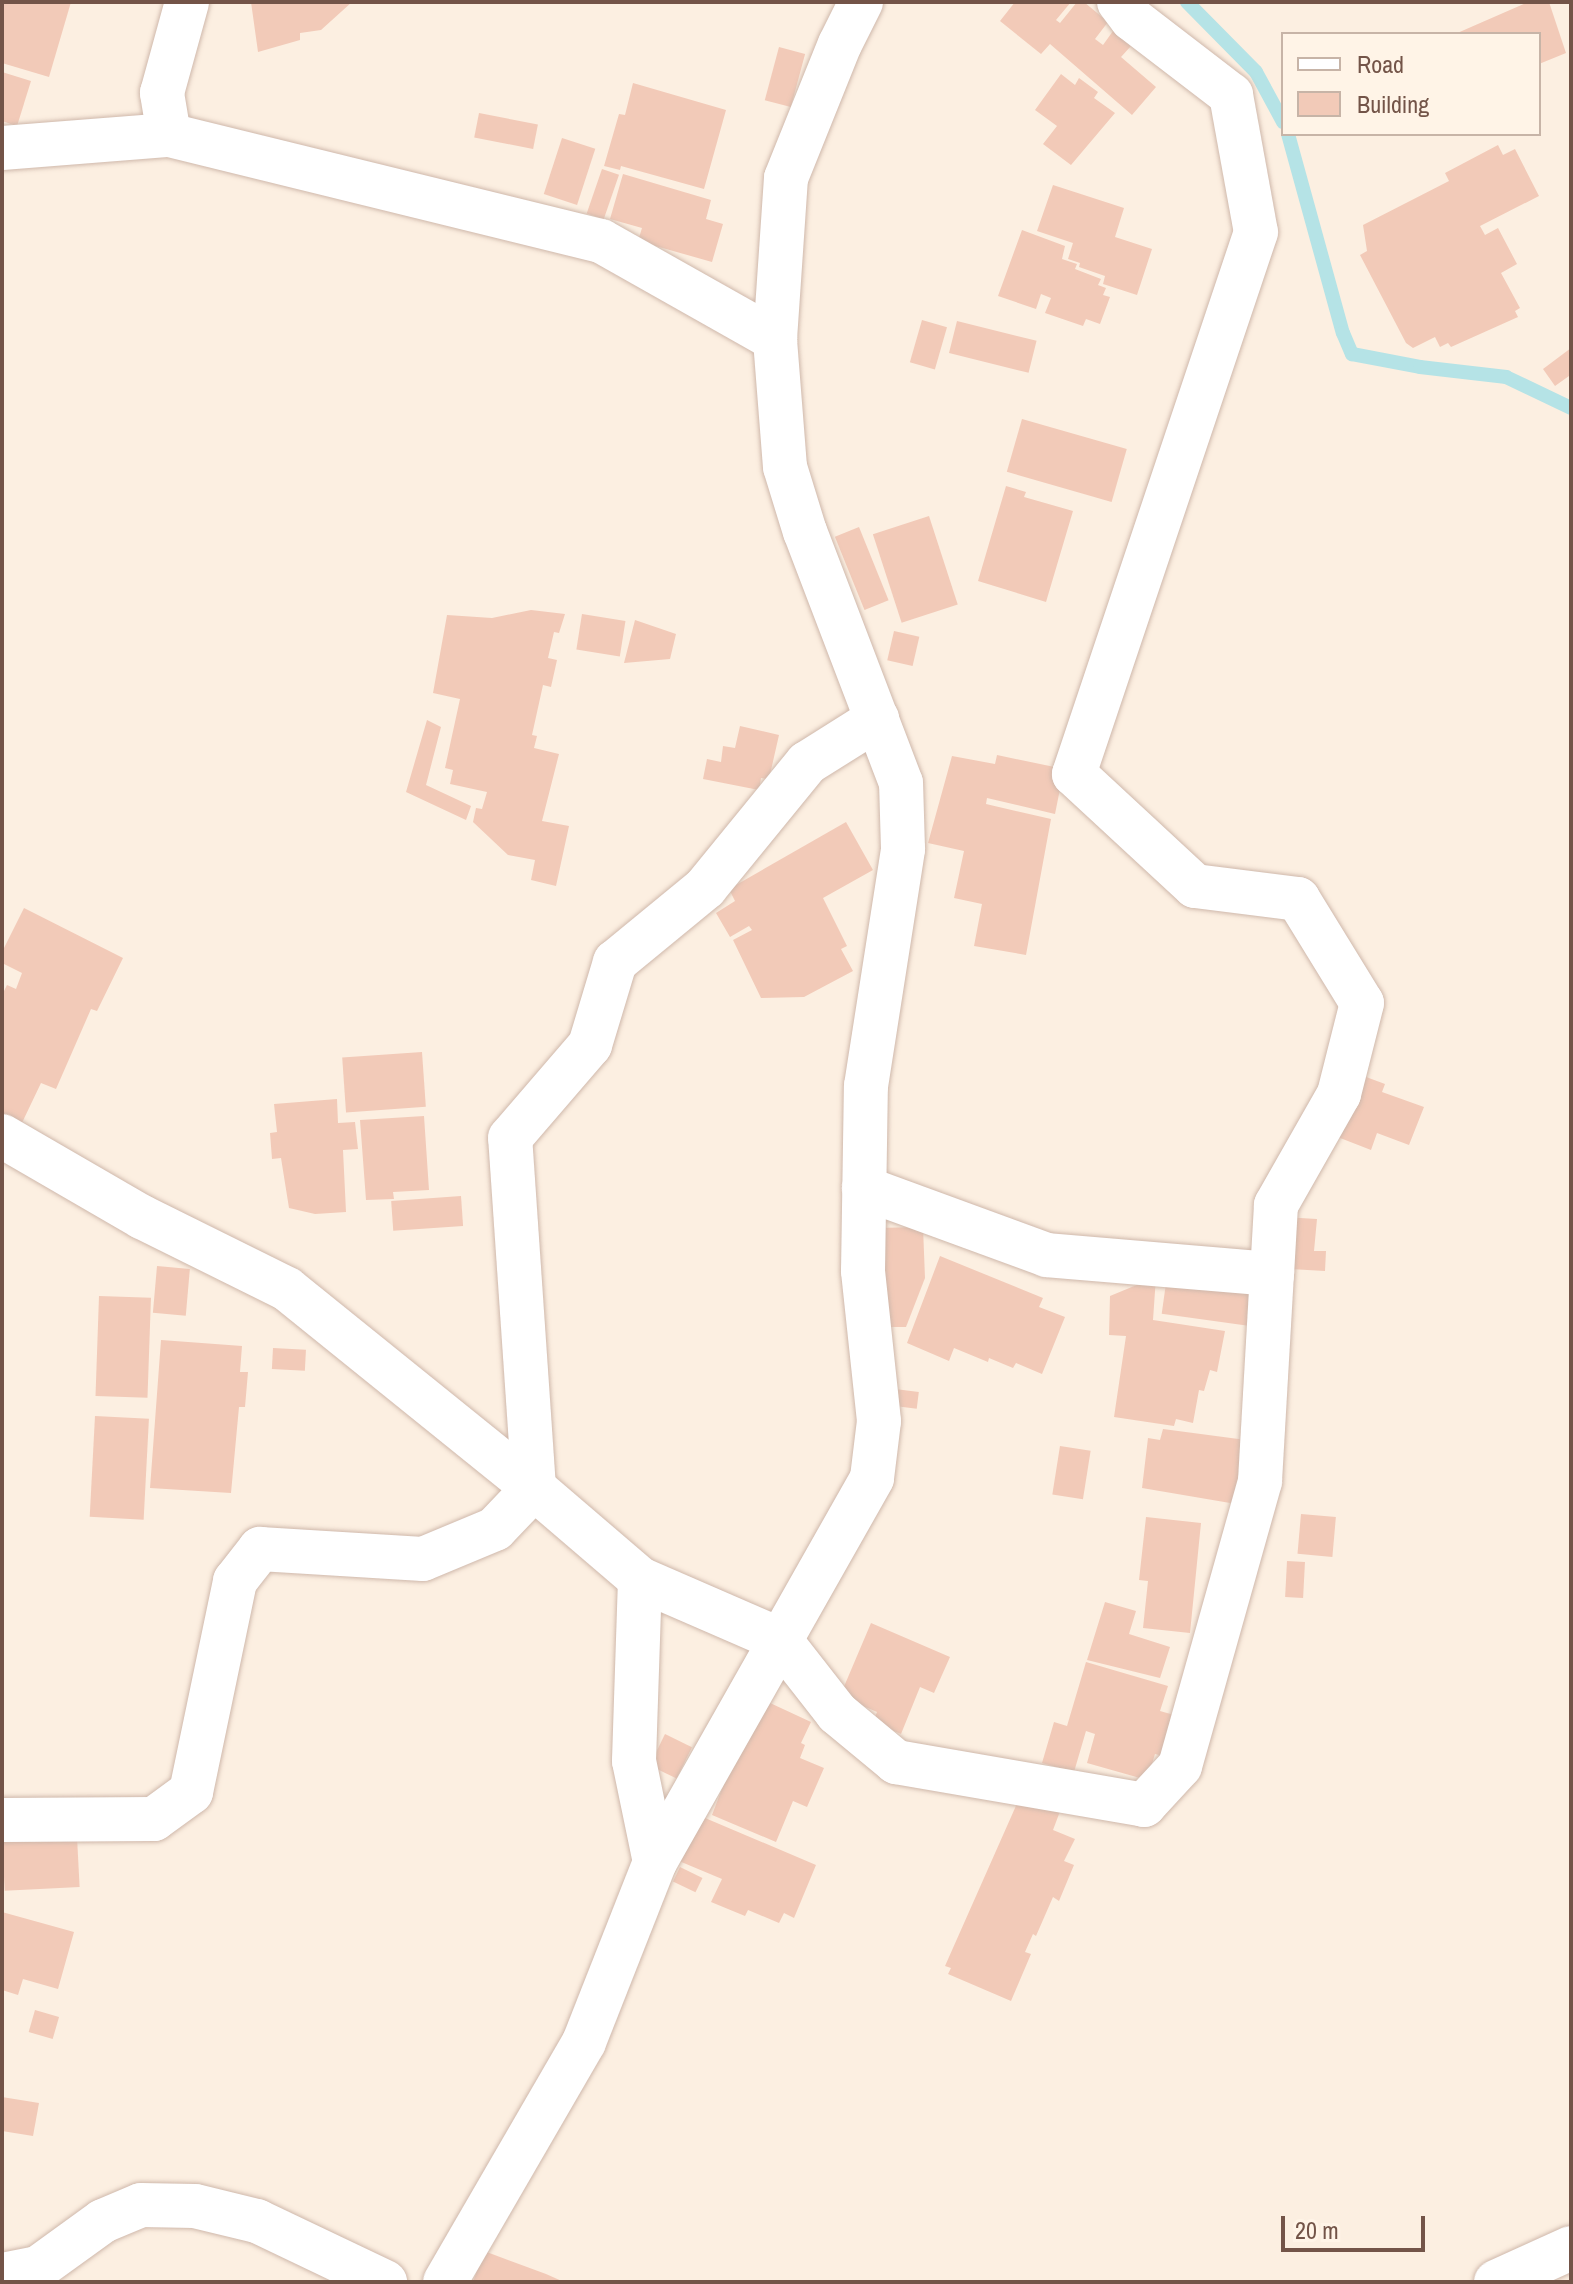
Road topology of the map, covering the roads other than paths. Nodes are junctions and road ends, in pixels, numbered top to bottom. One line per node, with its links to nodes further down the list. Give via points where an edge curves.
1 (187, 2): 4 (street, via 162,93)
2 (861, 2): 6 (street, via 786,178)
3 (1119, 2): 10 (street, via 1132,19 1231,95 1256,232 1074,774 1195,886 1298,899 1362,1003 1339,1094 1276,1205)
4 (169, 135): 5 (street); 6 (street, via 601,241)
5 (2, 148)
6 (775, 339): 7 (street, via 785,467)
7 (877, 719): 9 (street, via 901,783 903,849 866,1086); 11 (street, via 807,763 705,888 615,962 590,1045 510,1138)
8 (2, 1136): 11 (street, via 142,1217 287,1289)
9 (864, 1188): 10 (street, via 1047,1255); 13 (street, via 863,1271 879,1421 872,1478)
10 (1272, 1274): 13 (street, via 1260,1481 1180,1766 1144,1805 896,1762 837,1713)
11 (534, 1488): 12 (street); 14 (street, via 495,1529 423,1559 260,1549 235,1581 191,1792 154,1819)
12 (640, 1579): 13 (street); 15 (street, via 634,1761)
13 (780, 1640): 15 (street)
14 (2, 1820)
15 (655, 1862): 19 (street, via 584,2042)
16 (1548, 2264): 20 (street)
17 (2, 2275): 18 (street, via 38,2268 103,2221 141,2205 195,2206 257,2221)
18 (385, 2282)
19 (445, 2282)
20 (1496, 2282)

